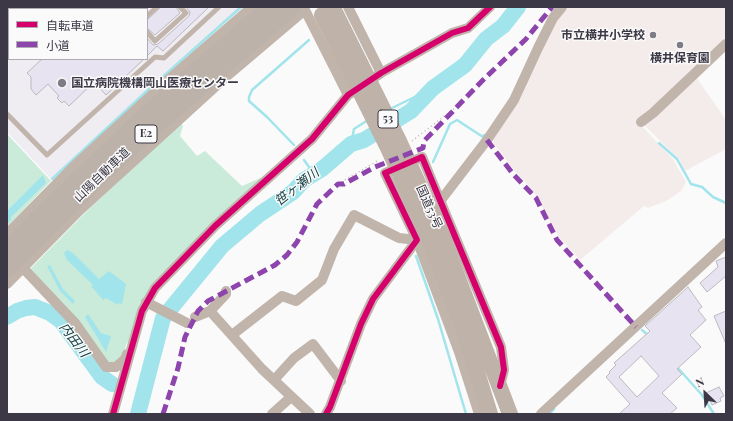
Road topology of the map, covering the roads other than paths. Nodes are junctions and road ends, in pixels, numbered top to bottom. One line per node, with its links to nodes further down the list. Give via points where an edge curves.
1 (157, 7): 9 (lane)
2 (180, 7): 10 (lane, via 186,13 156,41)
3 (219, 7): 15 (lane, via 164,58 155,57 47,155)
4 (252, 7): 18 (street, via 73,167)
5 (271, 7): 21 (highway, 山陽自動車道 / E2, via 153,108)
6 (490, 7): 13 (street, via 468,28 452,33)
7 (562, 7): 17 (street, via 553,18 514,100)
8 (323, 9): 11 (street); 11 (street); 13 (street); 19 (highway, 国道53号 / 53, bridge, via 400,141); 22 (highway, 山陽自動車道 / E2, via 217,71 119,158)
9 (148, 15)
10 (148, 33)
11 (317, 34): 14 (street)
12 (726, 44): 16 (street)
13 (381, 73): 14 (street)
14 (348, 95): 25 (street, via 312,139 215,226 155,288)
15 (7, 114)
16 (641, 122)
17 (441, 200): 19 (street, via 422,157 386,173); 29 (street)
18 (7, 234)
19 (428, 236): 27 (highway, 国道53号 / 53); 28 (street, via 399,238 354,215 334,249 322,280 296,301 282,296); 32 (street, via 373,299 361,324); 39 (street, via 459,352); 40 (highway, 国道53号 / 53, via 464,330)
20 (726, 243): 42 (street)
21 (7, 250)
22 (15, 268): 23 (street); 30 (street, via 75,323 106,367 116,367 125,360 129,351)
23 (7, 284)
24 (226, 291): 26 (street)
25 (147, 303): 26 (street, via 191,320); 30 (street)
26 (210, 311): 28 (street)
27 (478, 327): 29 (street); 33 (highway, 国道53号 / 53)
28 (232, 335): 31 (street)
29 (501, 347): 33 (street, via 504,370)
30 (132, 351): 36 (street)
31 (274, 380): 32 (street, via 294,358 313,344); 34 (street)
32 (341, 381): 35 (street)
33 (500, 386): 41 (highway, 国道53号 / 53)
34 (291, 397): 37 (street); 38 (street)
35 (331, 412)
36 (114, 414)
37 (272, 414)
38 (310, 414)
39 (479, 414)
40 (490, 414)
41 (510, 414)
42 (541, 414)

